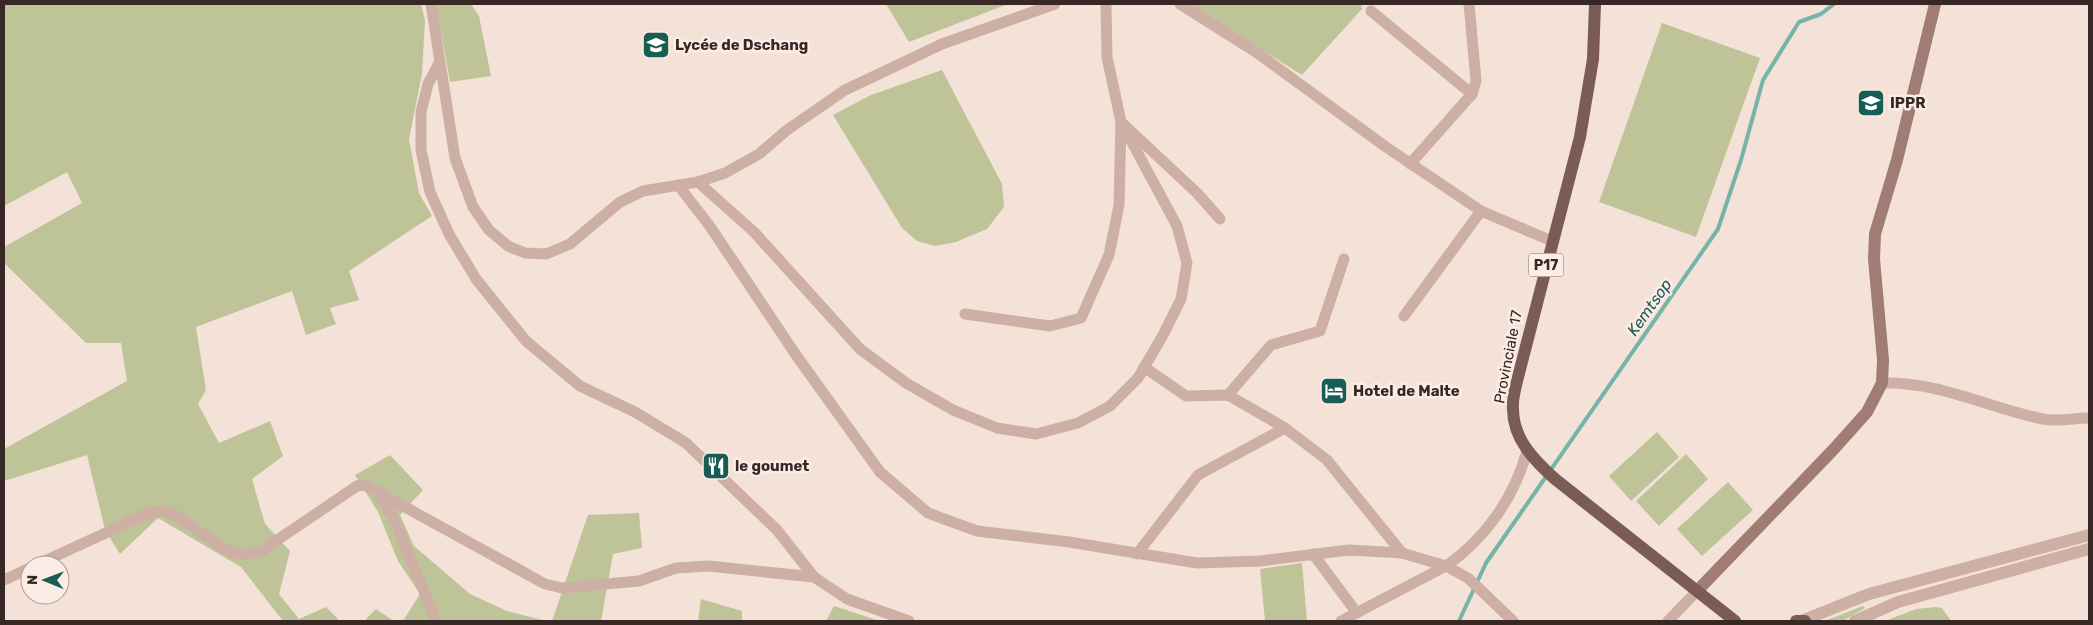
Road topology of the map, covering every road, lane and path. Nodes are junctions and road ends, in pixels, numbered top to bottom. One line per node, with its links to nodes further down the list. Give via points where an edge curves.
1 (432, 4): 9 (street)
2 (1055, 4): 13 (street, via 942,44 845,90 787,130 759,154 725,173)
3 (1106, 4): 11 (street, via 1108,57)
4 (1180, 4): 12 (street, via 1256,52)
5 (1469, 4): 10 (street, via 1476,81)
6 (1595, 4): 17 (main road, Provinciale 17 / P17, via 1593,60 1580,137)
7 (1935, 4): 22 (main road, via 1897,160 1875,234)
8 (1371, 11): 10 (street)
9 (439, 63): 14 (street, via 455,158 473,207 489,230 508,246 525,253 546,254 570,244 620,202 644,191); 37 (street, via 428,84 421,112 421,150 430,192 476,279 526,341 580,386 635,412 686,443 777,530)
10 (1472, 94): 12 (street)
11 (1121, 122): 16 (street); 19 (street, via 1119,205 1113,238 1109,255 1081,318 1050,326); 21 (street, via 1178,226 1187,263 1181,299)
12 (1410, 164): 15 (street)
13 (698, 182): 14 (street); 21 (street, via 754,232 860,349 906,383 953,410 997,428 1036,434 1078,423 1110,406 1138,378)
14 (678, 185): 31 (street, via 880,472 928,513 977,531)
15 (1481, 211): 17 (street); 20 (street)
16 (1220, 219)
17 (1552, 241): 26 (main road, Provinciale 17 / P17, via 1512,409)
18 (1344, 259): 23 (street, via 1320,331 1271,345)
19 (965, 314)
20 (1404, 316)
21 (1144, 367): 23 (street, via 1186,396)
22 (1882, 383): 24 (street, via 1901,382 1941,390 2045,419); 40 (main road, via 1866,412 1833,450)
23 (1228, 395): 25 (street)
24 (2089, 418)
25 (1284, 428): 30 (street, via 1327,460); 31 (street, via 1198,475)
26 (1527, 451): 34 (street, via 1520,476 1492,523 1466,552); 40 (main road, Provinciale 17 / P17, via 1555,479)
27 (377, 492): 33 (street, via 365,485 357,486 261,551 248,554 231,552 175,515 161,510); 37 (street, via 545,584 562,588 639,581 676,568 708,566); 42 (street, via 394,519)
28 (2089, 535): 36 (street)
29 (2089, 550): 39 (street)
30 (1402, 553): 32 (street, via 1350,550); 34 (street)
31 (1137, 554): 32 (street, via 1197,563 1260,561)
32 (1314, 554): 41 (street)
33 (58, 555)
34 (1446, 566): 41 (street); 45 (street, via 1468,578)
35 (20, 573): 38 (street)
36 (1951, 573): 39 (street); 49 (street, via 1870,594)
37 (814, 577): 43 (street, via 847,599)
38 (4, 580)
39 (1955, 588): 50 (street, via 1898,602)
40 (1697, 591): 46 (street); 47 (main road, Provinciale 17 / P17)
41 (1357, 613): 44 (street)
42 (436, 621)
43 (909, 621)
44 (1341, 621)
45 (1512, 621)
46 (1668, 621)
47 (1735, 621)
48 (1796, 621): 49 (main road)
49 (1803, 621)
50 (1855, 621)

